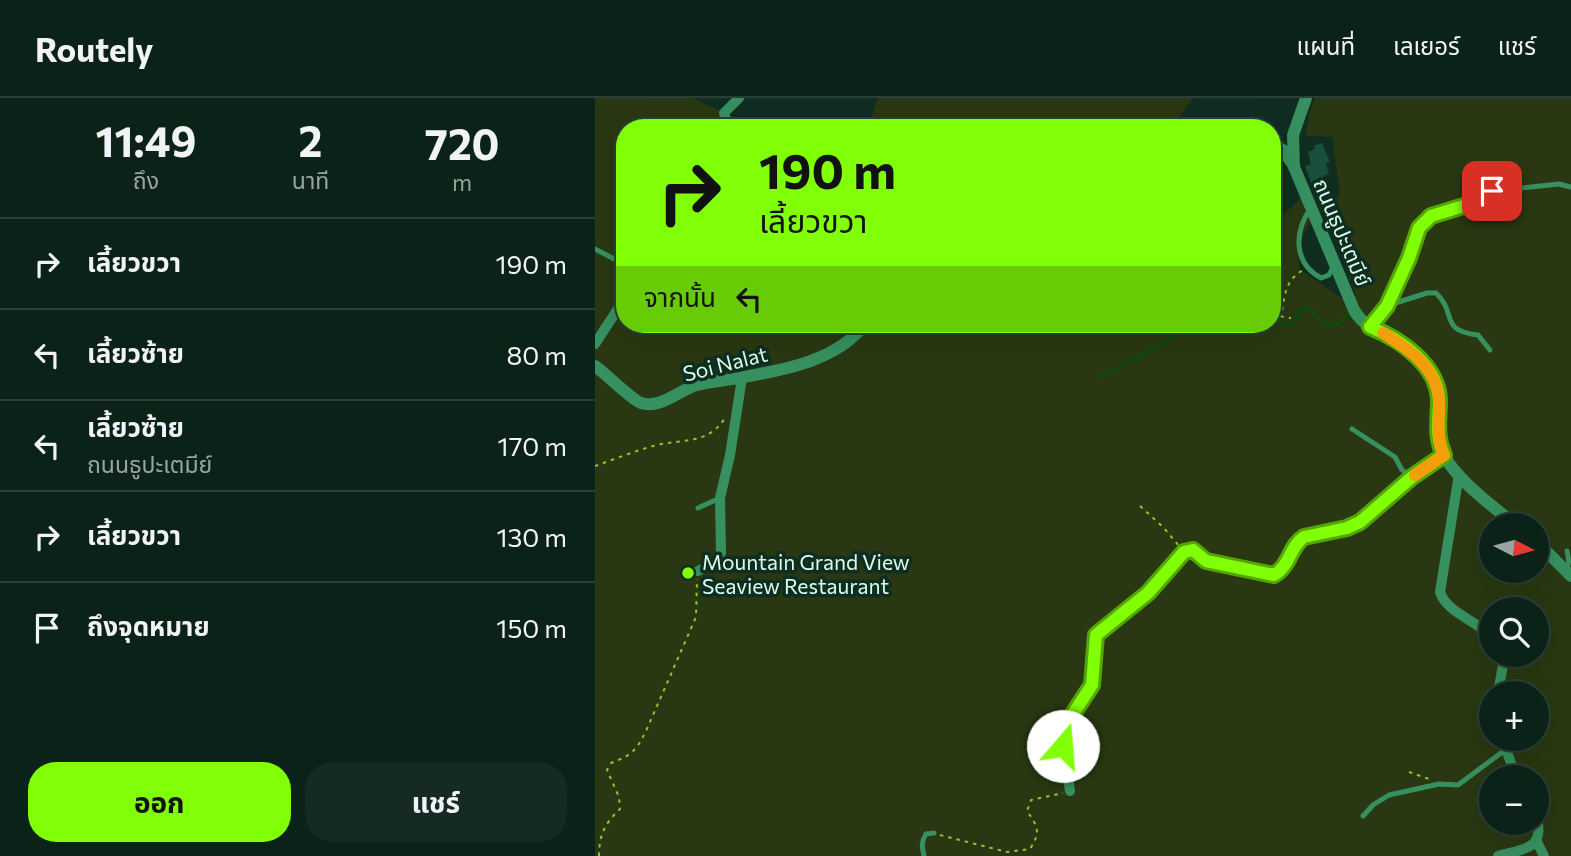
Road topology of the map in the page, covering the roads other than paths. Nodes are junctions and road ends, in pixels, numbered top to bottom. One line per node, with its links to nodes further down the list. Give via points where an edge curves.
1 (739, 98): 3 (street, via 726,108)
2 (1306, 98): 4 (street, ถนนธูปะเตมีย์)
3 (726, 119)
4 (1293, 135): 5 (street); 7 (street, ถนนธูปะเตมีย์)
5 (1281, 143)
6 (1281, 149): 7 (street)
7 (1294, 167): 9 (street, ถนนธูปะเตมีย์)
8 (1571, 187): 13 (lane, via 1559,184 1492,191 1470,204 1431,216 1419,228)
9 (1311, 208): 12 (street, ถนนธูปะเตมีย์); 12 (lane, via 1301,221 1302,260 1321,278 1329,275)
10 (595, 249): 11 (lane)
11 (616, 260)
12 (1335, 264): 15 (street, ถนนธูปะเตมีย์, via 1359,319)
13 (1387, 306): 15 (lane); 18 (lane, via 1436,293 1455,329 1479,335)
14 (616, 312): 17 (street)
15 (1370, 327): 22 (street, ถนนธูปะเตมีย์, via 1424,363 1439,398 1438,442)
16 (857, 333): 20 (street, Soi Nalat, via 809,362)
17 (595, 344)
18 (1490, 350)
19 (595, 366): 20 (street, Soi Nalat, via 640,403 664,400 699,384)
20 (742, 378): 25 (street)
21 (1352, 429): 24 (lane, via 1395,457)
22 (1444, 455): 23 (street, ถนนธูปะเตมีย์); 24 (street)
23 (1459, 474): 27 (street, ถนนธูปะเตมีย์); 32 (street, via 1440,592)
24 (1412, 477): 34 (street, via 1360,522 1304,537 1274,575 1206,561 1193,550 1184,552 1148,593 1096,635 1092,685 1069,720 1064,739)
25 (720, 498): 26 (lane); 30 (street, via 721,553 717,562)
26 (698, 508)
27 (1503, 513)
28 (1567, 551): 31 (lane)
29 (1549, 554): 31 (street)
30 (698, 570)
31 (1568, 574)
32 (1479, 627)
33 (1504, 751): 35 (lane, via 1458,785 1439,784 1389,795)
34 (1070, 791)
35 (1363, 816)
36 (934, 833): 39 (lane, via 924,837)
37 (1539, 835): 38 (street)
38 (1537, 842): 40 (street); 41 (street)
39 (924, 856)
40 (1498, 856)
41 (1544, 856)

